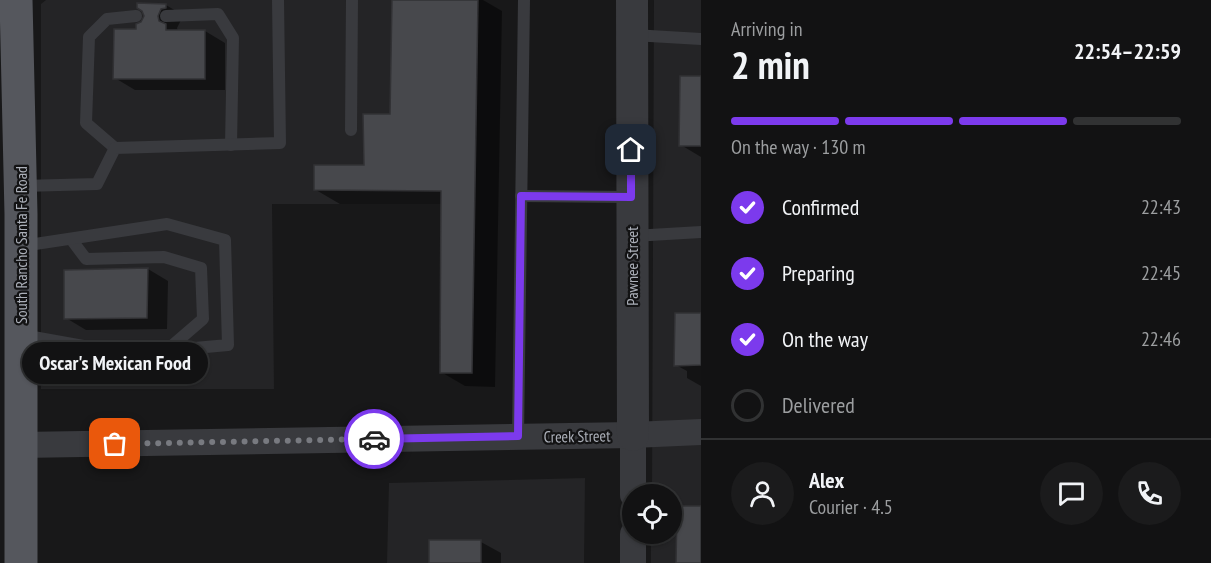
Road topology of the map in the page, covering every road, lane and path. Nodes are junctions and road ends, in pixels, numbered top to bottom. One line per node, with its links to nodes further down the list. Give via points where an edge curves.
1 (16, 0): 13 (main road, South Rancho Santa Fe Road)
2 (278, 0): 11 (lane, via 280,143)
3 (352, 0): 10 (lane)
4 (524, 0): 14 (lane)
5 (632, 0): 8 (street, Pawnee Street)
6 (136, 16): 12 (lane, via 107,19 89,37 86,123)
7 (166, 16): 11 (lane, via 218,14 233,38)
8 (632, 35): 9 (lane); 15 (street, Pawnee Street)
9 (701, 39)
10 (351, 130)
11 (231, 145): 12 (lane)
12 (115, 148): 13 (lane, via 97,184)
13 (21, 186): 19 (main road, South Rancho Santa Fe Road)
14 (521, 196): 15 (lane); 24 (lane)
15 (631, 197): 17 (street, Pawnee Street)
16 (701, 232): 17 (lane)
17 (632, 236): 23 (street, Pawnee Street)
18 (71, 239): 19 (lane); 21 (lane, via 86,260 164,257 201,268 203,319); 21 (lane, via 167,224 225,240 228,345)
19 (21, 246): 20 (main road, South Rancho Santa Fe Road)
20 (21, 335): 21 (lane, via 128,354); 25 (main road, South Rancho Santa Fe Road)
21 (167, 350)
22 (701, 432): 23 (street, Creek Street)
23 (633, 435): 24 (street, Creek Street); 26 (street, Pawnee Street)
24 (518, 436): 25 (street, Creek Street)
25 (20, 445): 28 (main road, South Rancho Santa Fe Road)
26 (633, 484)
27 (633, 544): 29 (street)
28 (21, 563)
29 (633, 563)

